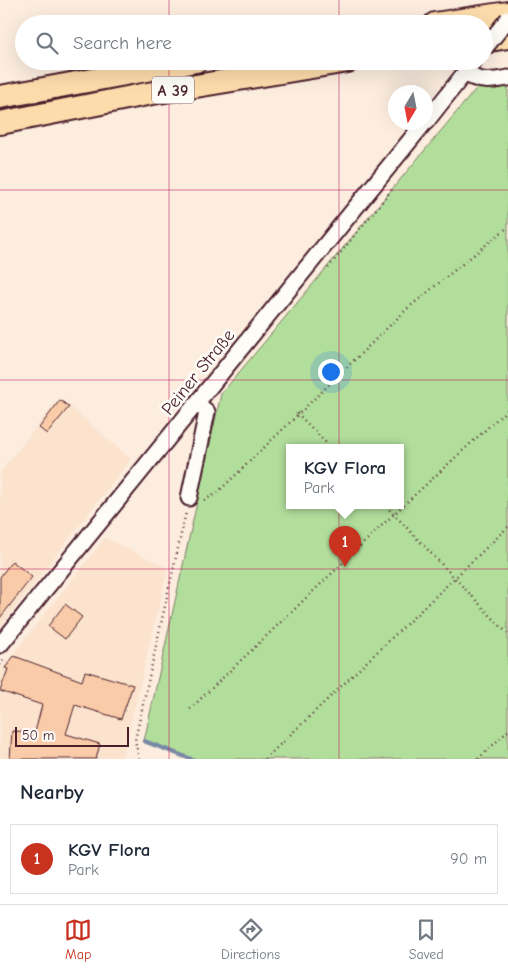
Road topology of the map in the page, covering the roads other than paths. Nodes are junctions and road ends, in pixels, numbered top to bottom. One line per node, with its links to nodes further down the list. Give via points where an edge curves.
1 (508, 13): 2 (highway)
2 (493, 15)
3 (508, 19): 4 (street, bridge)
4 (493, 38)
5 (508, 38): 6 (highway)
6 (493, 40)
7 (147, 70): 12 (highway, A 39)
8 (293, 70): 14 (highway, A 39, via 146,94)
9 (468, 70): 10 (street, Peiner Straße)
10 (465, 74): 11 (street, via 488,82); 13 (street, Peiner Straße)
11 (508, 78)
12 (0, 97)
13 (433, 112)
14 (0, 123)
15 (419, 130): 16 (street, Peiner Straße)
16 (197, 403): 17 (street, via 207,412); 18 (street, Peiner Straße)
17 (189, 498)
18 (0, 645)

